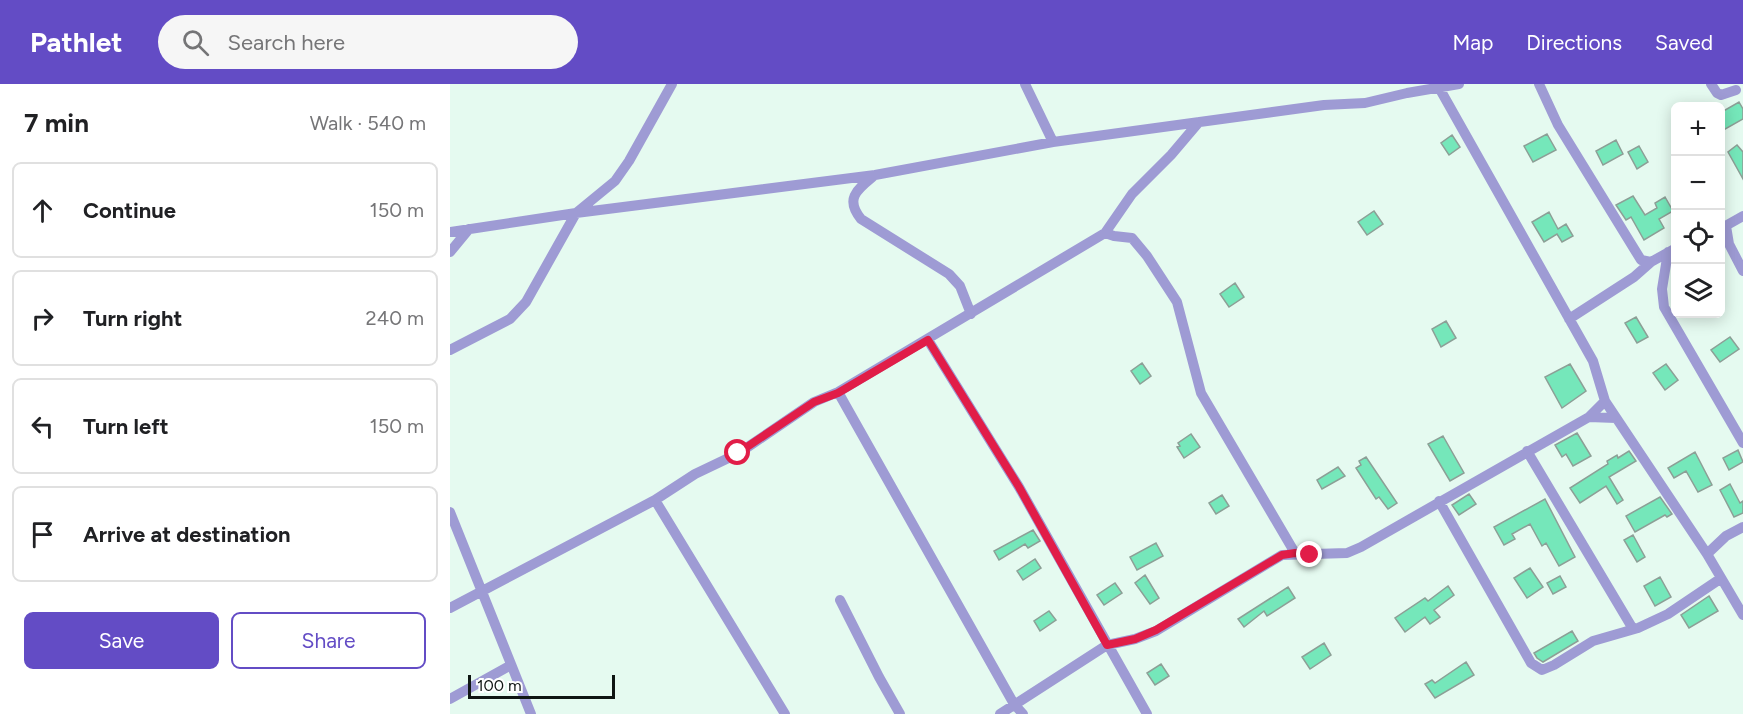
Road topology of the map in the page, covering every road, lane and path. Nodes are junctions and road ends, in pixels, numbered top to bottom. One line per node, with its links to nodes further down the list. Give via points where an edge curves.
1 (672, 84): 14 (street, via 615,181)
2 (1025, 84): 12 (street)
3 (1399, 84): 9 (street)
4 (1459, 84): 7 (street)
5 (1539, 84): 24 (street, via 1558,125 1641,260)
6 (1711, 84): 8 (street, via 1722,95)
7 (1438, 85): 9 (street); 27 (street)
8 (1735, 87): 10 (street)
9 (1407, 93): 11 (street, via 1365,103)
10 (1743, 101)
11 (1199, 122): 12 (street); 19 (street, via 1132,194)
12 (1053, 142): 13 (street)
13 (875, 175): 14 (street); 26 (street, via 852,199 854,209 861,219 949,274 960,286)
14 (576, 213): 17 (street); 29 (street, via 526,302 510,319)
15 (1743, 216): 16 (street)
16 (1725, 226)
17 (469, 228): 18 (street); 22 (street)
18 (450, 232)
19 (1105, 233): 26 (street); 40 (street, via 1132,238 1177,302 1201,393)
20 (1725, 233): 25 (street)
21 (1671, 251): 24 (street)
22 (450, 252)
23 (1671, 254): 34 (street, via 1662,289 1664,307)
24 (1651, 262): 27 (street)
25 (1743, 271)
26 (971, 314): 28 (street)
27 (1569, 319): 31 (street, via 1593,361)
28 (928, 340): 30 (street); 48 (street, via 1019,487)
29 (450, 350)
30 (838, 393): 36 (street, via 814,402 738,453); 51 (street)
31 (1605, 401): 32 (street); 33 (street)
32 (1589, 417): 33 (street); 35 (street)
33 (1616, 418): 41 (street)
34 (1743, 443)
35 (1527, 451): 37 (street); 47 (street)
36 (655, 500): 43 (street); 53 (street)
37 (1439, 501): 40 (street, via 1347,553); 47 (street, via 1531,663 1542,670 1593,641)
38 (450, 513): 43 (street)
39 (1743, 526): 41 (street)
40 (1295, 553): 48 (street, via 1282,555 1156,630)
41 (1707, 554): 42 (street)
42 (1720, 579): 46 (street); 47 (street, via 1668,614)
43 (480, 591): 45 (street); 49 (street)
44 (840, 600): 54 (street)
45 (450, 608)
46 (1743, 615)
47 (1633, 629)
48 (1107, 645): 51 (street); 57 (street)
49 (511, 665): 50 (street); 52 (street)
50 (450, 699)
51 (1014, 704): 55 (street); 56 (street)
52 (531, 714)
53 (785, 714)
54 (900, 714)
55 (1000, 714)
56 (1023, 714)
57 (1147, 714)

